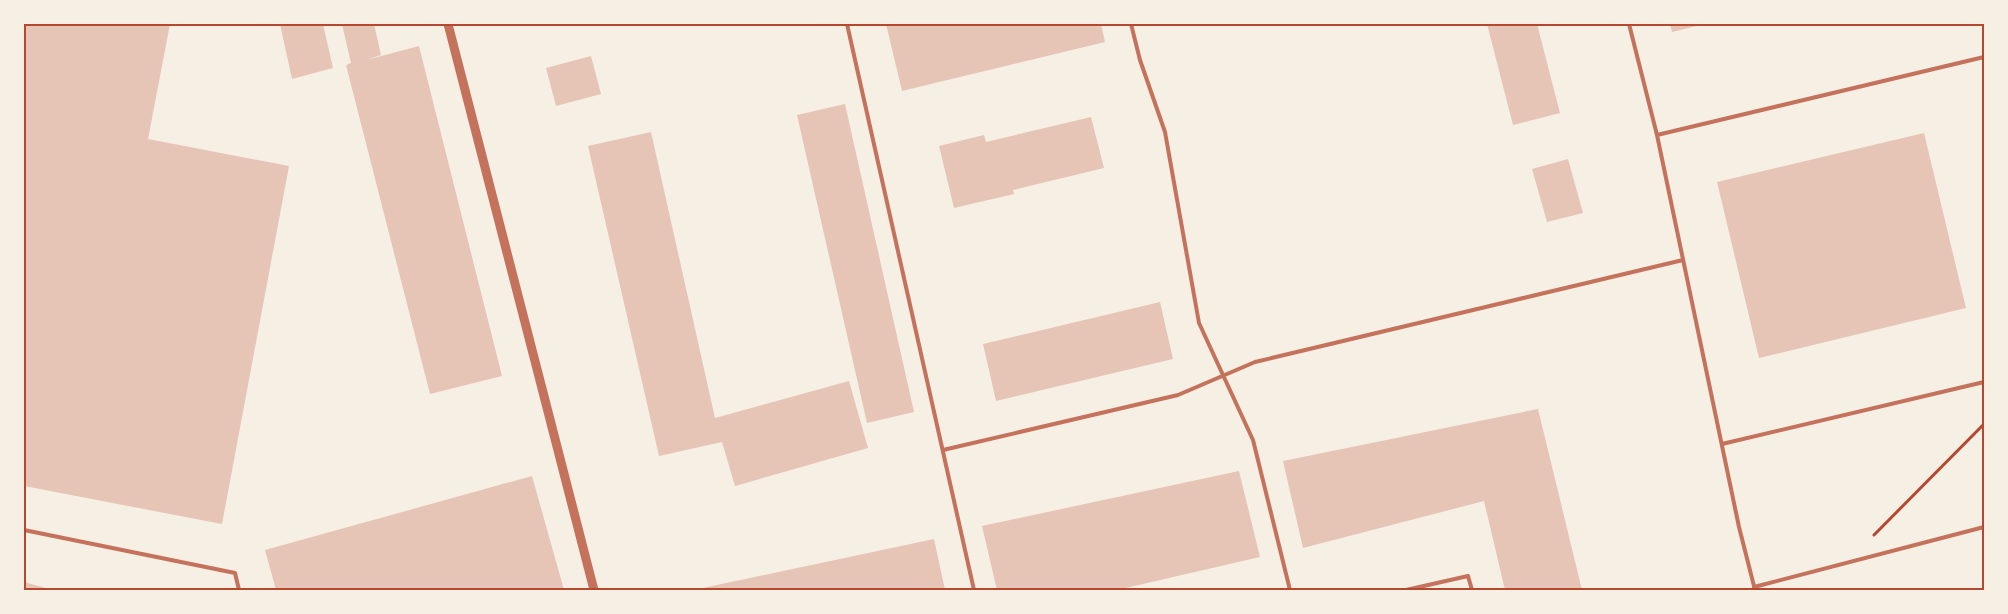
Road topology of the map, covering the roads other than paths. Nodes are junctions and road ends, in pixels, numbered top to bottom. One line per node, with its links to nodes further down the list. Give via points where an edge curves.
1 (448, 24): 16 (street)
2 (847, 24): 11 (lane)
3 (1131, 24): 8 (lane, via 1165,132 1199,323)
4 (1629, 24): 6 (lane)
5 (1984, 57): 6 (lane)
6 (1657, 135): 7 (lane)
7 (1683, 260): 8 (lane, via 1255,362); 10 (lane)
8 (1222, 375): 11 (lane, via 1178,394); 18 (lane, via 1253,440)
9 (1984, 382): 10 (lane)
10 (1722, 444): 14 (lane)
11 (943, 450): 17 (lane)
12 (1984, 527): 14 (lane)
13 (24, 530): 15 (lane, via 235,573)
14 (1755, 589)
15 (239, 590)
16 (594, 590)
17 (974, 590)
18 (1290, 590)
19 (1406, 590): 20 (lane, via 1468,576)
20 (1472, 590)

